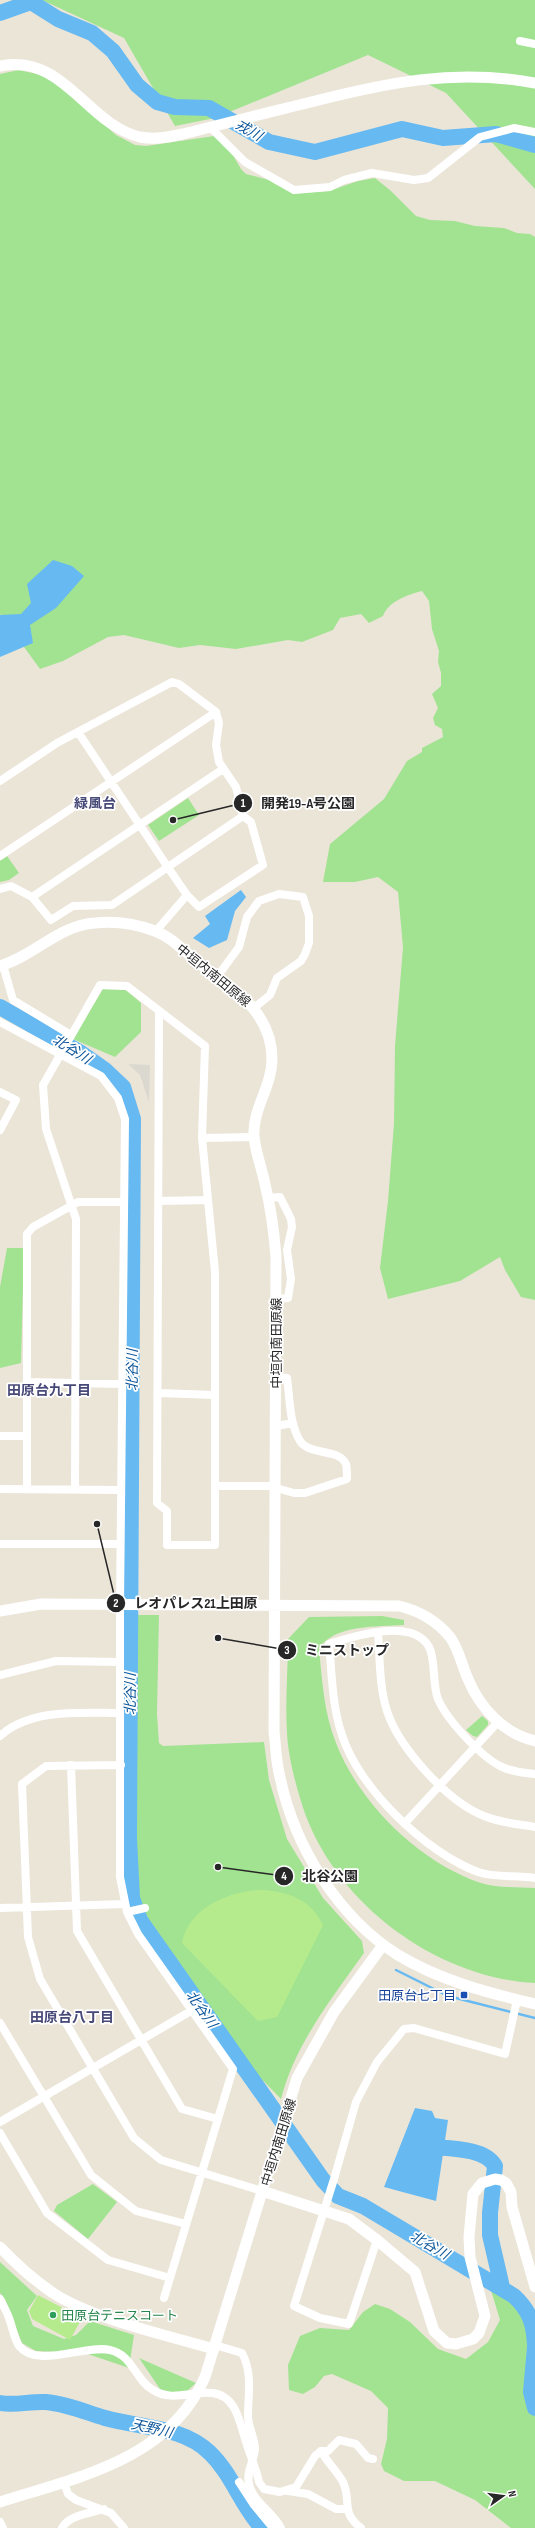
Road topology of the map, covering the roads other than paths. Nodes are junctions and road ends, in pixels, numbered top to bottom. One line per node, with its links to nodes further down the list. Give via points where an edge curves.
1 (520, 41): 2 (street)
2 (535, 44)
3 (0, 66): 5 (main road, via 27,65 52,73 116,127 130,134 164,138)
4 (535, 84): 5 (main road, via 479,76 442,76 403,81)
5 (210, 127): 6 (street, via 245,162 294,190 330,188 344,180 372,173 414,180 428,178 480,137 514,128)
6 (535, 132)
7 (216, 712): 8 (street, via 179,684 172,682); 9 (street, via 219,723 216,745); 11 (street)
8 (78, 732): 10 (street, via 56,743); 11 (street)
9 (223, 769): 12 (street, via 236,787); 13 (street)
10 (0, 782)
11 (112, 782): 13 (street); 14 (street)
12 (243, 816): 15 (street); 17 (street, via 251,822 263,865 199,907)
13 (140, 825): 15 (street); 18 (street)
14 (0, 856)
15 (169, 869): 17 (street); 18 (street, via 112,905 73,906 50,920)
16 (0, 888): 18 (street, via 11,886)
17 (187, 895): 19 (street)
18 (32, 897)
19 (156, 931): 20 (main road, 中垣内南田原線, via 114,923 77,926); 21 (main road, 中垣内南田原線, via 178,945)
20 (2, 965): 25 (street, via 13,1000)
21 (217, 977): 22 (main road, 中垣内南田原線, via 243,996); 22 (street, via 239,947 247,917 259,901 279,894 303,897 309,916 309,942 305,954 301,961 277,978 270,995)
22 (254, 1008): 29 (main road, 中垣内南田原線, via 263,1021 272,1059 270,1079 255,1117)
23 (159, 1011): 25 (street, via 127,986 100,985); 30 (street, via 205,1046); 33 (street)
24 (0, 1022): 26 (street)
25 (71, 1035): 26 (street)
26 (60, 1054): 34 (street, via 101,1076 118,1098 125,1119); 35 (street, via 43,1085 46,1129)
27 (0, 1092): 28 (street, via 16,1100)
28 (0, 1130)
29 (254, 1137): 30 (street); 31 (main road, 中垣内南田原線)
30 (202, 1138): 32 (street)
31 (268, 1198): 36 (main road, 中垣内南田原線, via 275,1243); 36 (street, via 280,1197 291,1219 292,1227 287,1250 291,1279 288,1298)
32 (208, 1200): 33 (street); 42 (street, via 215,1272)
33 (160, 1201): 41 (street)
34 (124, 1202): 35 (street); 40 (street)
35 (72, 1204): 38 (street, via 33,1227 27,1234); 39 (street, via 76,1219)
36 (276, 1298): 37 (main road, 中垣内南田原線)
37 (276, 1377): 43 (street, via 287,1378); 44 (main road, 中垣内南田原線)
38 (27, 1382): 39 (street); 46 (street)
39 (75, 1383): 40 (street); 51 (street)
40 (122, 1384): 52 (street)
41 (158, 1393): 42 (street); 47 (street, via 157,1503 167,1511 167,1545 215,1544)
42 (215, 1395): 47 (street)
43 (293, 1423): 44 (street); 48 (street, via 301,1442 307,1448 342,1458 346,1464 348,1479 305,1493 294,1493)
44 (276, 1426): 48 (main road, 中垣内南田原線)
45 (0, 1436): 46 (street)
46 (27, 1436): 50 (street)
47 (215, 1486): 48 (street)
48 (276, 1487): 56 (main road, 中垣内南田原線)
49 (0, 1489): 50 (street)
50 (27, 1489): 51 (street)
51 (75, 1489): 52 (street)
52 (120, 1490): 54 (street)
53 (0, 1544): 54 (street)
54 (120, 1544): 55 (street)
55 (122, 1605): 56 (main road); 57 (main road, via 41,1604); 59 (street)
56 (275, 1605): 62 (main road, via 399,1606 418,1611 436,1622 451,1638 475,1694); 78 (main road, 中垣内南田原線, via 274,1732 280,1777 294,1824 308,1856 328,1886 353,1916)
57 (0, 1611)
58 (378, 1632): 65 (street, via 397,1631 423,1640 430,1648 438,1698 446,1714); 69 (street, via 383,1695 388,1712 405,1745); 70 (street, via 329,1644 334,1703 342,1735 361,1775)
59 (119, 1662): 60 (street, via 56,1660); 61 (street)
60 (0, 1675)
61 (120, 1713): 63 (street, via 60,1713 12,1725); 66 (street)
62 (498, 1722): 64 (main road, via 513,1733); 65 (street)
63 (0, 1736)
64 (535, 1741)
65 (476, 1746): 68 (street, via 501,1766); 69 (street)
66 (121, 1765): 67 (street); 77 (street, via 120,1877)
67 (71, 1766): 73 (street); 74 (street, via 46,1766 22,1784)
68 (535, 1774)
69 (440, 1785): 70 (street); 71 (street, via 483,1816 501,1822)
70 (405, 1823): 72 (street, via 435,1850 479,1872)
71 (535, 1827)
72 (535, 1878)
73 (75, 1906): 74 (street); 77 (street); 83 (street, via 77,1931)
74 (27, 1907): 75 (street); 84 (street, via 28,1936 40,1979)
75 (0, 1908)
76 (145, 1908): 77 (street)
77 (128, 1909): 81 (street, via 138,1934)
78 (384, 1945): 79 (main road, 中垣内南田原線, via 421,1967 460,1984); 90 (main road, 中垣内南田原線, via 334,2012 297,2078)
79 (517, 2000): 80 (main road, 中垣内南田原線); 91 (street, via 506,2054 414,2028 404,2029 377,2062 356,2102)
80 (535, 2004)
81 (191, 2011): 83 (street); 86 (street, via 233,2069)
82 (0, 2023): 85 (street)
83 (142, 2040): 84 (street); 86 (street, via 182,2109)
84 (92, 2068): 85 (street); 89 (street, via 134,2138 161,2160)
85 (44, 2097): 87 (street); 92 (street, via 91,2175 136,2211)
86 (218, 2119): 89 (street)
87 (0, 2122)
88 (0, 2133): 95 (street, via 47,2213 108,2260)
89 (202, 2173): 90 (street); 92 (street)
90 (262, 2191): 91 (main road, 中垣内南田原線); 99 (main road)
91 (323, 2210): 93 (main road, 中垣内南田原線, via 349,2218); 93 (street, via 294,2306 320,2318 349,2324)
92 (186, 2224): 95 (street)
93 (377, 2240): 96 (main road, 中垣内南田原線, via 414,2272 434,2331 448,2343 465,2343 480,2333 485,2316 470,2257 473,2194 487,2180 501,2180 511,2192 512,2207)
94 (0, 2247): 99 (main road, via 54,2294 85,2309)
95 (170, 2278): 97 (street)
96 (535, 2287)
97 (164, 2298)
98 (0, 2299): 101 (street, via 20,2347 30,2353 41,2356 111,2350 131,2363 146,2386 154,2392 176,2397 212,2393 221,2395 234,2408)
99 (214, 2347): 101 (street, via 242,2353 247,2362 251,2396 248,2417 254,2443); 103 (main road, via 206,2377 193,2401 168,2431 139,2451 113,2464)
100 (321, 2451): 102 (street, via 328,2451 339,2440 356,2444 368,2458); 105 (street, via 310,2464 300,2483); 108 (street, via 342,2481)
101 (253, 2459): 105 (street, via 259,2482 264,2489 271,2492); 114 (street, via 248,2474 249,2485)
102 (373, 2459)
103 (64, 2482): 106 (main road); 107 (street, via 68,2494 76,2500)
104 (239, 2482): 113 (street, via 254,2506)
105 (288, 2491): 108 (street, via 308,2494 336,2508)
106 (0, 2502)
107 (104, 2509): 111 (street, via 66,2522); 112 (street)
108 (347, 2510): 115 (street, via 352,2520)
109 (0, 2522): 110 (street)
110 (2, 2528)
111 (62, 2528)
112 (124, 2528)
113 (273, 2528)
114 (281, 2528)
115 (361, 2528)

